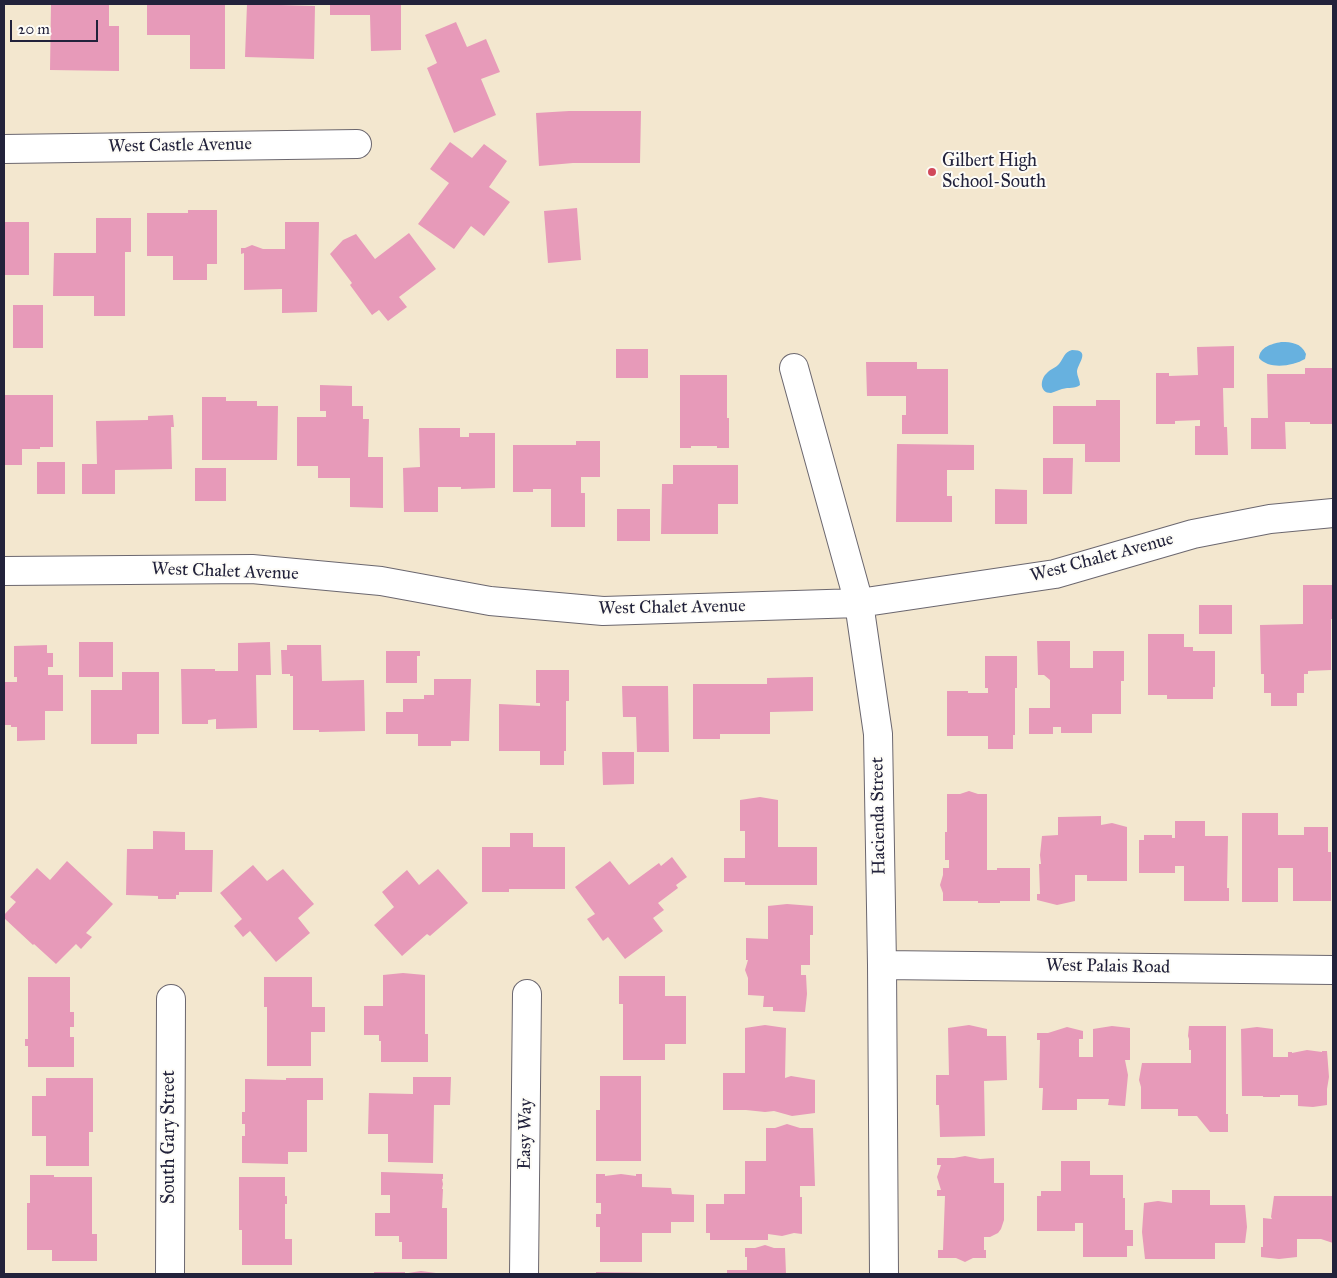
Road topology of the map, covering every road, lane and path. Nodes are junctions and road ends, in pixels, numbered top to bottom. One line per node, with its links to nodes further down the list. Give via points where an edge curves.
1 (357, 144): 2 (street, West Castle Avenue)
2 (4, 149)
3 (794, 368): 6 (street, Hacienda Street)
4 (1333, 513): 6 (street, West Chalet Avenue, via 1270,519 1193,534 1054,574)
5 (4, 571): 6 (street, West Chalet Avenue, via 252,569 381,581 490,601 603,611)
6 (859, 603): 7 (street, Hacienda Street, via 878,734)
7 (882, 965): 8 (street, West Palais Road); 13 (street, Hacienda Street)
8 (1333, 970)
9 (527, 994): 12 (street, Easy Way)
10 (171, 999): 11 (street, South Gary Street)
11 (170, 1274)
12 (524, 1274)
13 (884, 1274)

